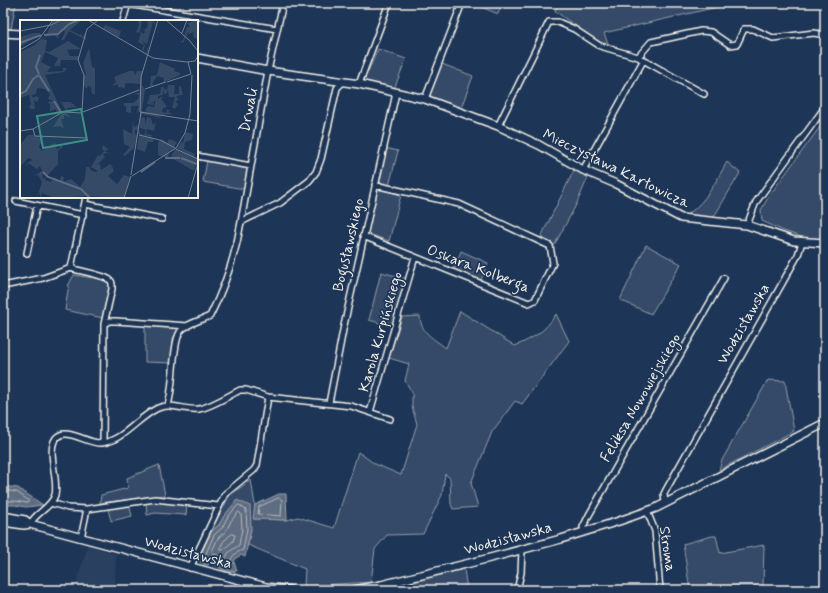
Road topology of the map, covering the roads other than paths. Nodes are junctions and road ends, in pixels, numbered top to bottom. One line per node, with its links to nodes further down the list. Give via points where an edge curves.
1 (283, 3): 6 (street, Drwali)
2 (389, 3): 15 (street)
3 (462, 3): 18 (street)
4 (128, 4): 5 (street); 6 (street)
5 (123, 20)
6 (277, 29): 13 (street, Drwali)
7 (3, 33): 8 (main road)
8 (20, 34)
9 (825, 35): 10 (street, via 814,33 773,38 753,29 744,29 737,44 730,45 711,32 701,31 651,42)
10 (638, 57): 12 (street); 20 (street, via 600,46 574,29 558,22 549,22)
11 (198, 58): 13 (main road, Mieczysława Karłowicza)
12 (643, 60): 17 (street); 23 (street)
13 (268, 71): 14 (main road, Mieczysława Karłowicza); 22 (street, Drwali)
14 (343, 82): 15 (main road, Mieczysława Karłowicza); 31 (street, via 338,88 316,172 309,181 280,203)
15 (359, 84): 16 (main road, Mieczysława Karłowicza)
16 (396, 93): 18 (main road, Mieczysława Karłowicza); 24 (street, Bogusławskiego)
17 (704, 94)
18 (425, 99): 20 (main road, Mieczysława Karłowicza)
19 (825, 107): 32 (street, via 756,202)
20 (498, 126): 23 (main road, Mieczysława Karłowicza)
21 (198, 156): 22 (street)
22 (251, 166): 31 (street, Drwali)
23 (583, 170): 32 (main road, Mieczysława Karłowicza, via 616,184 680,218)
24 (375, 185): 33 (street, Bogusławskiego); 37 (street, Oskara Kolberga, via 459,204 550,246 553,263 535,300 529,303)
25 (86, 198): 27 (street)
26 (16, 201): 28 (street)
27 (85, 204): 29 (street); 30 (street)
28 (37, 206): 29 (street); 36 (street)
29 (83, 215): 38 (street)
30 (162, 218)
31 (241, 222): 42 (street, Drwali, via 220,296 210,316)
32 (747, 225): 34 (main road, Mieczysława Karłowicza)
33 (363, 236): 37 (street, Oskara Kolberga); 44 (street, Bogusławskiego)
34 (802, 242): 35 (main road, Mieczysława Karłowicza); 51 (street, Wodzisławska, via 798,255 666,490)
35 (825, 243)
36 (27, 253)
37 (415, 257): 46 (street, Karola Kurpińskiego)
38 (71, 268): 40 (street, via 43,278); 41 (street, via 104,277 112,283)
39 (724, 278): 58 (street, Feliksa Nowowiejskiego, via 589,515 583,527)
40 (3, 286)
41 (104, 324): 42 (street, via 116,321); 49 (street)
42 (188, 326): 45 (street, via 181,331 176,342)
43 (268, 397): 44 (street); 45 (street, via 240,390 198,409); 52 (street, via 257,465 224,494)
44 (329, 403): 46 (street)
45 (168, 405): 49 (street, via 159,407 118,437)
46 (370, 412): 47 (street)
47 (390, 420)
48 (825, 423): 51 (main road, Wodzisławska)
49 (103, 443): 50 (street, via 70,434 56,438 52,447 56,489)
50 (51, 503): 53 (street, via 68,508); 57 (street, via 35,516)
51 (665, 503): 54 (main road, Wodzisławska)
52 (219, 506): 53 (street, via 155,499); 61 (street)
53 (87, 509): 59 (street)
54 (647, 511): 58 (main road, Wodzisławska); 65 (street, Stroma, via 655,531)
55 (3, 516): 57 (main road, Wodzisławska, via 25,520)
56 (3, 522): 57 (main road, Wodzisławska)
57 (30, 524): 59 (main road, Wodzisławska)
58 (584, 532): 60 (main road, Wodzisławska)
59 (81, 538): 61 (main road, Wodzisławska)
60 (522, 549): 63 (main road, Wodzisławska); 64 (street)
61 (190, 568): 62 (main road, Wodzisławska, via 266,587)
62 (290, 590)
63 (354, 590)
64 (517, 590)
65 (660, 590)

